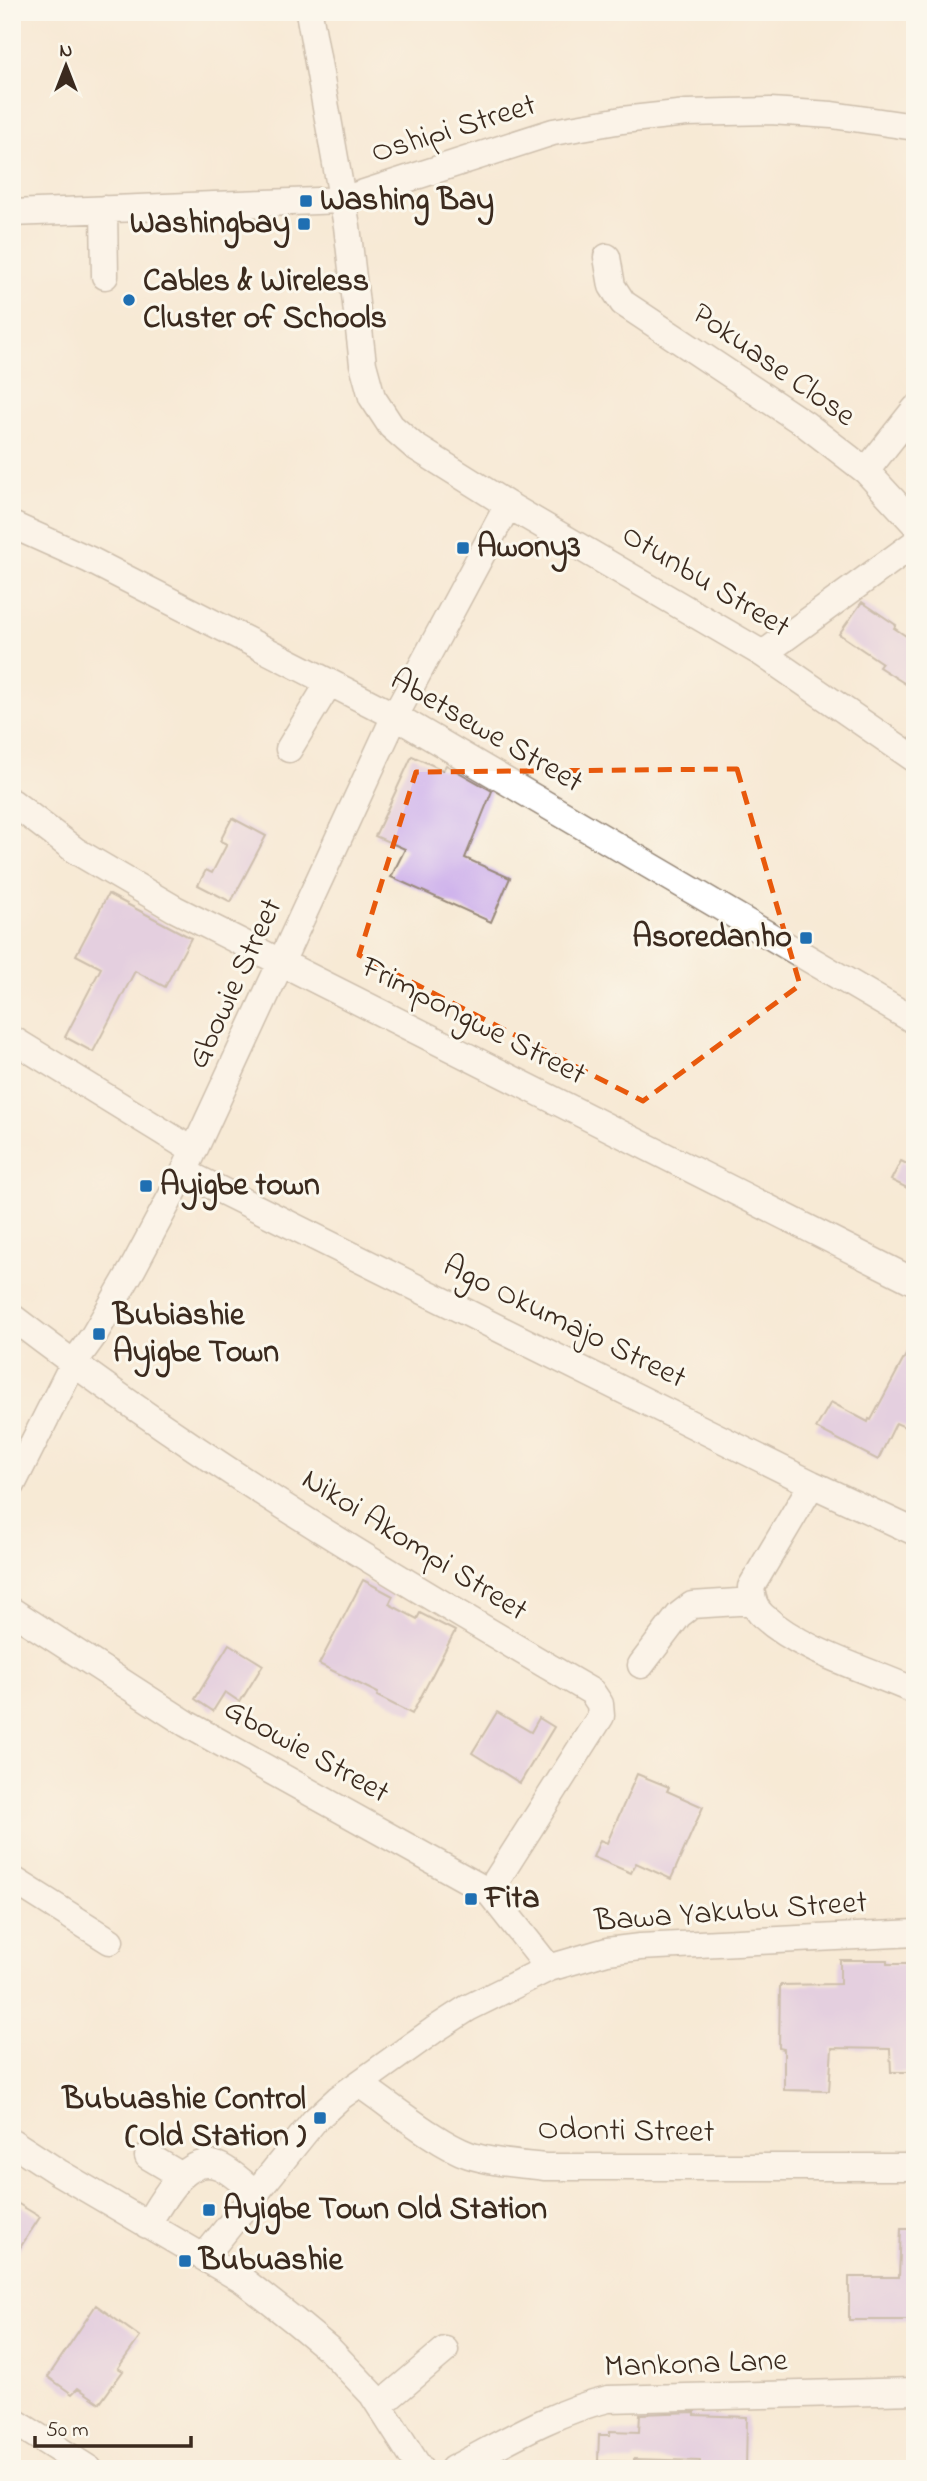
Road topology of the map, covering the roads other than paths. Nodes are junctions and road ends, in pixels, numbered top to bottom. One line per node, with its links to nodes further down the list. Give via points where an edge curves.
1 (309, 12): 3 (street, Otunbu Street)
2 (915, 127): 3 (street, Oshipi Street, via 770,111 687,113 622,121 553,132)
3 (342, 200): 4 (street, Oshipi Street); 10 (street, Otunbu Street, via 363,364 372,397 391,426 414,446)
4 (104, 209): 5 (street, Oshipi Street); 7 (street)
5 (12, 212)
6 (607, 257): 9 (street, Pokuase Close, via 612,286 623,303 805,424)
7 (105, 276)
8 (915, 409): 9 (street)
9 (866, 471): 11 (street, Pokuase Close)
10 (508, 505): 14 (street, Otunbu Street); 16 (street, Gbowie Street)
11 (915, 524)
12 (12, 525): 15 (street, Abetsewe Street)
13 (915, 543): 14 (street)
14 (764, 654): 18 (street, Otunbu Street)
15 (329, 683): 16 (street, Abetsewe Street); 17 (street)
16 (396, 716): 20 (street, Gbowie Street); 21 (street, Abetsewe Street)
17 (289, 749)
18 (915, 758)
19 (12, 802): 20 (street, Frimpongwe Street, via 76,851)
20 (283, 963): 23 (street, Gbowie Street); 24 (street, Frimpongwe Street)
21 (915, 1021)
22 (12, 1039): 23 (street, Ago Okumajo Street)
23 (189, 1161): 26 (street, Gbowie Street, via 133,1268); 27 (street, Ago Okumajo Street)
24 (915, 1282)
25 (12, 1317): 26 (street, Nikoi Akompi Street)
26 (73, 1364): 28 (street, Gbowie Street); 35 (street, Nikoi Akompi Street, via 316,1527 592,1692 601,1716)
27 (812, 1484): 29 (street, Ago Okumajo Street); 30 (street, via 751,1587)
28 (12, 1485)
29 (915, 1532)
30 (753, 1601): 32 (street, via 692,1605); 33 (street, via 762,1615 808,1646)
31 (12, 1611): 35 (street, Gbowie Street, via 187,1724)
32 (641, 1665)
33 (915, 1691)
34 (12, 1879): 37 (street)
35 (489, 1892): 38 (street, Gbowie Street)
36 (915, 1933): 38 (street, Bawa Yakubu Street, via 640,1947 607,1951)
37 (110, 1941)
38 (549, 1968): 39 (street, Bawa Yakubu Street, via 468,2008)
39 (359, 2084): 42 (street, Odonti Street, via 449,2146 510,2163 545,2167); 44 (street, Bawa Yakubu Street, via 314,2121)
40 (12, 2142): 45 (street)
41 (148, 2156): 43 (street)
42 (915, 2167)
43 (180, 2175): 44 (street, via 209,2163); 45 (street)
44 (256, 2193): 46 (street, Bawa Yakubu Street)
45 (147, 2225): 46 (street)
46 (204, 2258): 49 (street, via 244,2281 314,2337)
47 (445, 2350): 49 (street)
48 (915, 2391): 53 (street, Mankona Lane, via 608,2399 581,2405)
49 (380, 2405): 52 (street)
50 (12, 2420): 51 (street)
51 (89, 2469)
52 (419, 2469)
53 (453, 2469)

